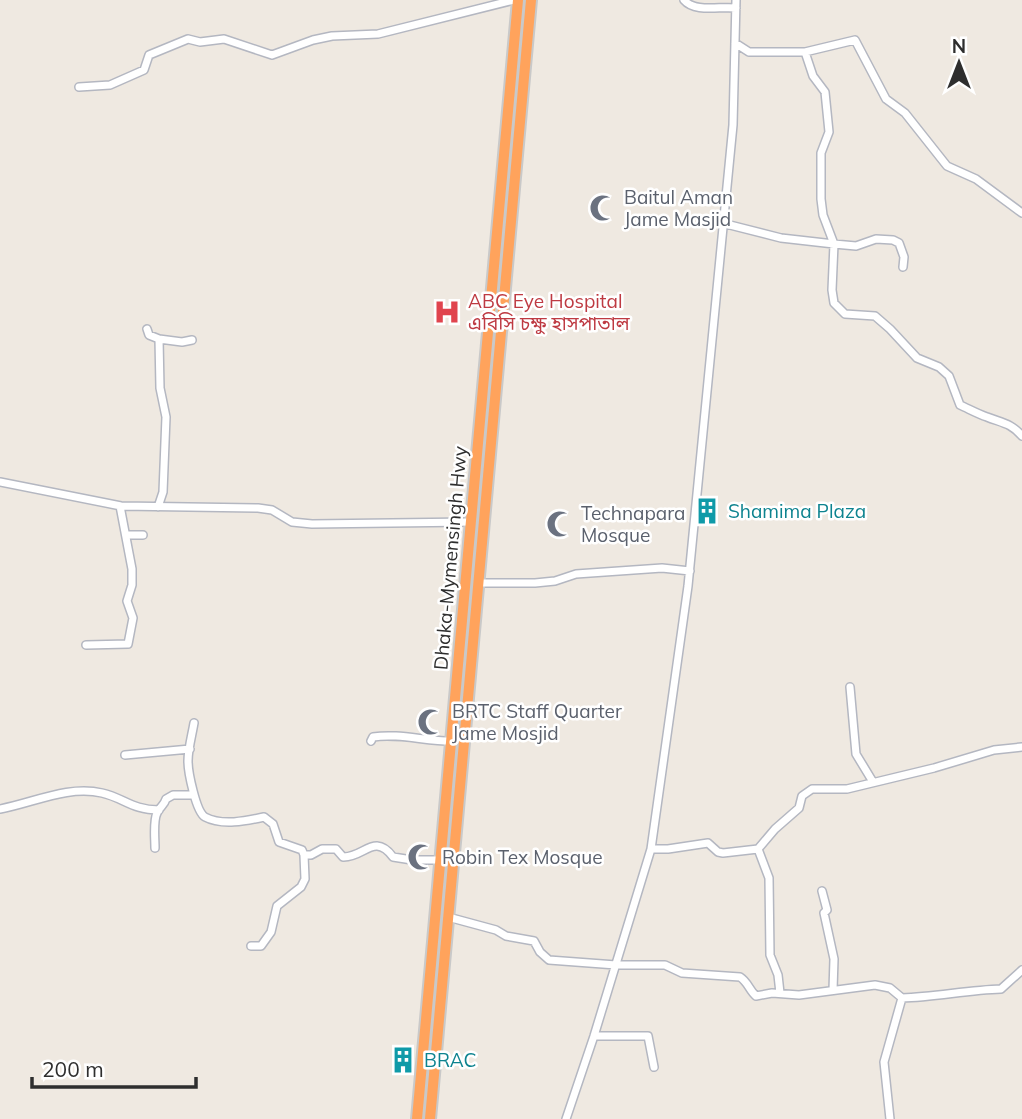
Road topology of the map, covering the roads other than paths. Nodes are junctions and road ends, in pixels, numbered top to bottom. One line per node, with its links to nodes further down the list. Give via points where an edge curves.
1 (516, 0): 7 (street, via 378,34 313,40 272,55 224,40 188,40 149,55 144,70 110,85); 19 (highway, Dhaka-Mymensingh Hwy)
2 (531, 0): 23 (highway, Dhaka-Mymensingh Hwy)
3 (684, 0): 4 (street, via 697,8)
4 (736, 4): 5 (street)
5 (735, 43): 6 (street, via 749,51); 9 (street, via 733,125)
6 (805, 52): 8 (street, via 855,40 886,99 905,113 947,166 976,179); 10 (street, via 813,76 825,92 829,132 821,153 821,199)
7 (79, 87)
8 (1022, 214)
9 (722, 223): 10 (street, via 780,238); 22 (street)
10 (834, 244): 11 (street, via 893,240 904,257); 15 (street, via 832,290 838,308 845,314 875,316 917,358 949,376 960,405 1006,422)
11 (903, 268)
12 (147, 329): 13 (street)
13 (159, 339): 14 (street); 18 (street, via 166,417 163,492)
14 (192, 340)
15 (1022, 436)
16 (0, 482): 17 (street)
17 (120, 506): 18 (street); 20 (street)
18 (158, 507): 19 (street, via 258,508 272,510 292,523 312,524)
19 (471, 522): 28 (highway, Dhaka-Mymensingh Hwy)
20 (126, 534): 21 (street); 24 (street, via 132,577 127,601 133,618 128,644)
21 (143, 534)
22 (690, 571): 23 (street, via 662,568 576,574 534,583); 37 (street)
23 (478, 583): 42 (highway, Dhaka-Mymensingh Hwy)
24 (86, 645)
25 (850, 687): 32 (street, via 856,754)
26 (194, 723): 30 (street)
27 (371, 741): 28 (street, via 384,736)
28 (451, 741): 40 (highway, Dhaka-Mymensingh Hwy)
29 (1022, 747): 32 (street)
30 (190, 749): 31 (street); 33 (street)
31 (125, 755)
32 (873, 782): 38 (street, via 847,789 805,791 799,808)
33 (194, 795): 35 (street, via 170,795); 39 (street, via 200,813 214,820 268,819 279,842 302,850)
34 (0, 808): 35 (street, via 64,793 94,792 135,808)
35 (159, 810): 36 (street)
36 (155, 848)
37 (651, 849): 38 (street, via 708,843 723,853); 44 (street)
38 (758, 849): 47 (street, via 769,878 770,954)
39 (304, 855): 40 (street, via 337,849 349,858 376,846 393,856); 43 (street, via 301,887 278,906 264,943)
40 (440, 860): 51 (highway, Dhaka-Mymensingh Hwy)
41 (822, 891): 46 (street, via 834,959)
42 (448, 917): 44 (street, via 534,941 549,960); 52 (highway, Dhaka-Mymensingh Hwy)
43 (251, 946)
44 (616, 965): 47 (street, via 665,965 682,974 740,977 756,996); 49 (street)
45 (1022, 970): 48 (street, via 1001,989)
46 (833, 990): 47 (street); 48 (street, via 875,985 890,988)
47 (780, 993)
48 (902, 998): 54 (street, via 884,1062)
49 (594, 1036): 50 (street, via 648,1036); 53 (street)
50 (654, 1067)
51 (416, 1119)
52 (430, 1119)
53 (566, 1119)
54 (890, 1119)

